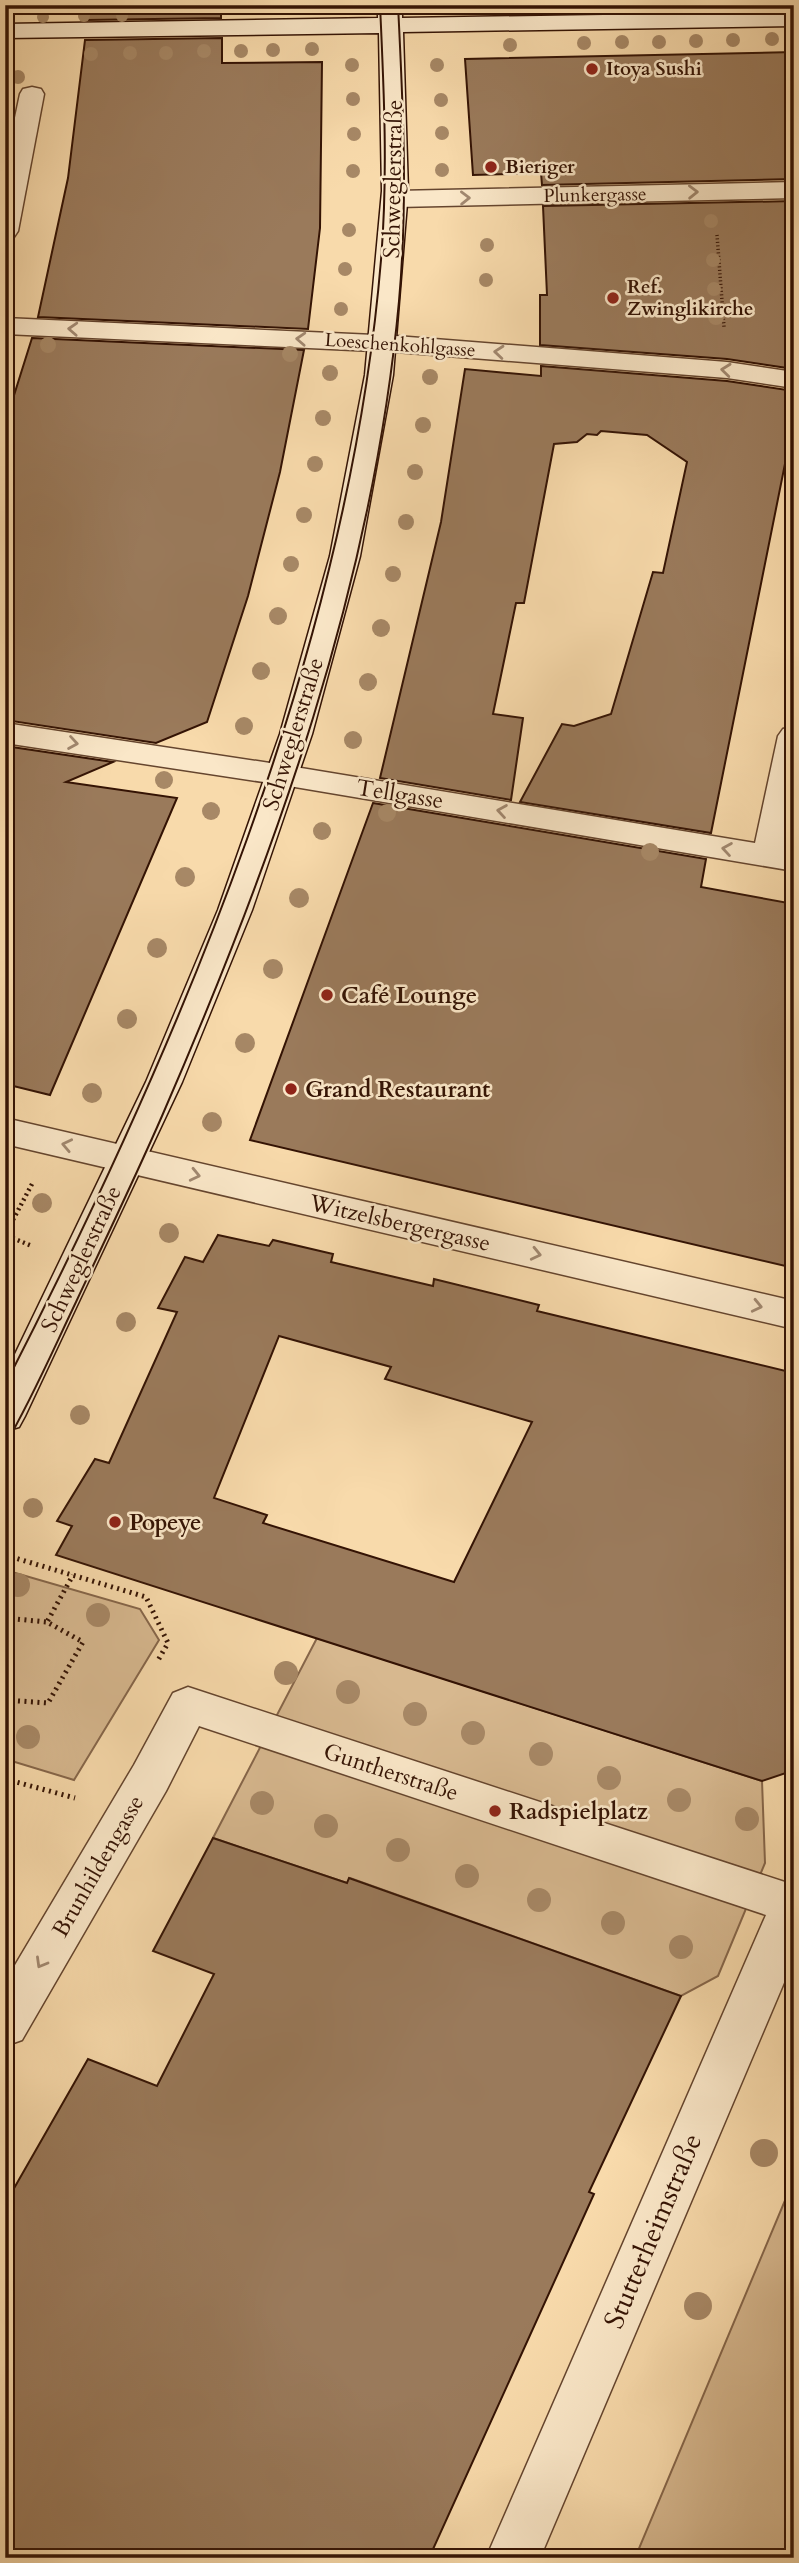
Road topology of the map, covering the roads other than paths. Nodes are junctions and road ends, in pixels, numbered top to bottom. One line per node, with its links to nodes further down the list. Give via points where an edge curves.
1 (391, 15): 2 (street); 3 (street); 6 (street, Schweglerstraße)
2 (794, 19)
3 (5, 30)
4 (32, 94): 7 (street)
5 (794, 190): 6 (street, Plunkergasse, one-way to 5)
6 (397, 199): 9 (street, Schweglerstraße)
7 (5, 231)
8 (5, 326): 9 (street, Loeschenkohlgasse, one-way to 8)
9 (386, 343): 10 (street, Loeschenkohlgasse, one-way to 9, via 727,370); 13 (street, Schweglerstraße, via 347,544)
10 (794, 380)
11 (5, 733): 13 (street, Tellgasse, one-way to 13)
12 (794, 736): 14 (street)
13 (283, 775): 14 (street, Tellgasse, one-way to 13); 16 (street, Schweglerstraße, via 206,982)
14 (781, 858)
15 (5, 1131): 16 (street, Witzelsbergergasse, one-way to 15)
16 (128, 1159): 17 (street, Witzelsbergergasse, one-way to 17); 18 (street, Schweglerstraße)
17 (794, 1315)
18 (5, 1416)
19 (188, 1705): 20 (street, Guntherstraße); 21 (street, Brunhildengasse, one-way to 21)
20 (794, 1904): 22 (street, Stutterheimstraße)
21 (5, 2025)
22 (513, 2558)

